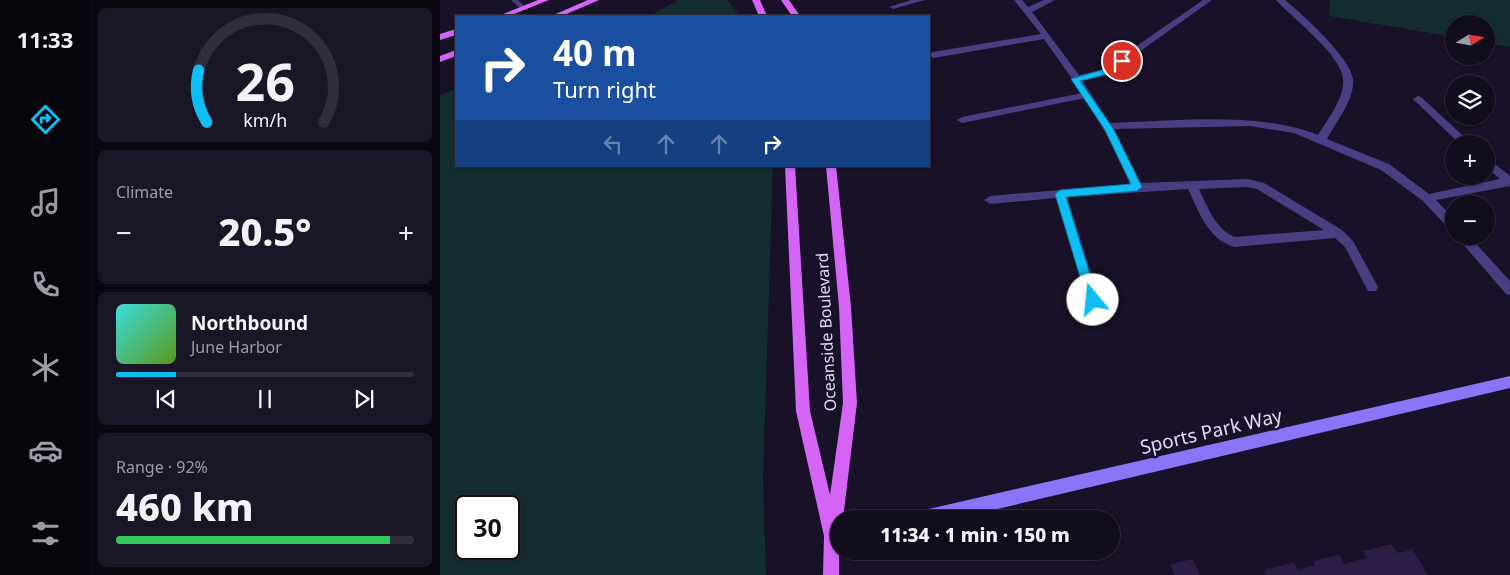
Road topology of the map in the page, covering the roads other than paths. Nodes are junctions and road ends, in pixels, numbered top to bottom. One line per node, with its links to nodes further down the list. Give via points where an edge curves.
1 (514, 0): 12 (lane)
2 (545, 0): 12 (main road)
3 (596, 0): 15 (main road)
4 (756, 0): 16 (main road)
5 (785, 0): 17 (main road)
6 (921, 0): 11 (street)
7 (1018, 0): 13 (street)
8 (1051, 0): 13 (street)
9 (1208, 0): 24 (street, via 1105,72)
10 (1280, 0): 30 (street, via 1332,53 1346,73 1346,90)
11 (893, 6)
12 (524, 9): 14 (main road)
13 (1027, 12): 19 (street)
14 (505, 15)
15 (558, 15)
16 (763, 15)
17 (795, 15)
18 (455, 32): 20 (main road)
19 (1046, 36): 22 (street); 24 (street)
20 (440, 37)
21 (455, 53): 23 (main road)
22 (933, 56)
23 (440, 59)
24 (1075, 79): 25 (street)
25 (1086, 95): 27 (street); 28 (street)
26 (1418, 99): 29 (street)
27 (962, 120)
28 (1107, 126): 30 (street, via 1250,123 1296,130); 36 (street)
29 (1458, 135)
30 (1321, 140): 38 (street, via 1385,167)
31 (790, 167): 49 (main road, Oceanside Boulevard, via 803,411)
32 (831, 167): 47 (main road, Oceanside Boulevard, via 845,307 850,403)
33 (1495, 168): 34 (street)
34 (1509, 181): 38 (street)
35 (1192, 185): 36 (street); 41 (street, via 1247,183 1260,186); 41 (street, via 1212,226 1226,240)
36 (1137, 187): 37 (street)
37 (1060, 194): 39 (street); 45 (street)
38 (1428, 198): 40 (street)
39 (990, 200)
40 (1445, 217)
41 (1338, 233): 43 (street, via 1349,244)
42 (1470, 245): 44 (street)
43 (1372, 286)
44 (1510, 290)
45 (1093, 300)
46 (1510, 382): 48 (street, Sports Park Way)
47 (838, 510)
48 (959, 510)
49 (830, 518)
50 (833, 560): 51 (main road)
51 (831, 575)

